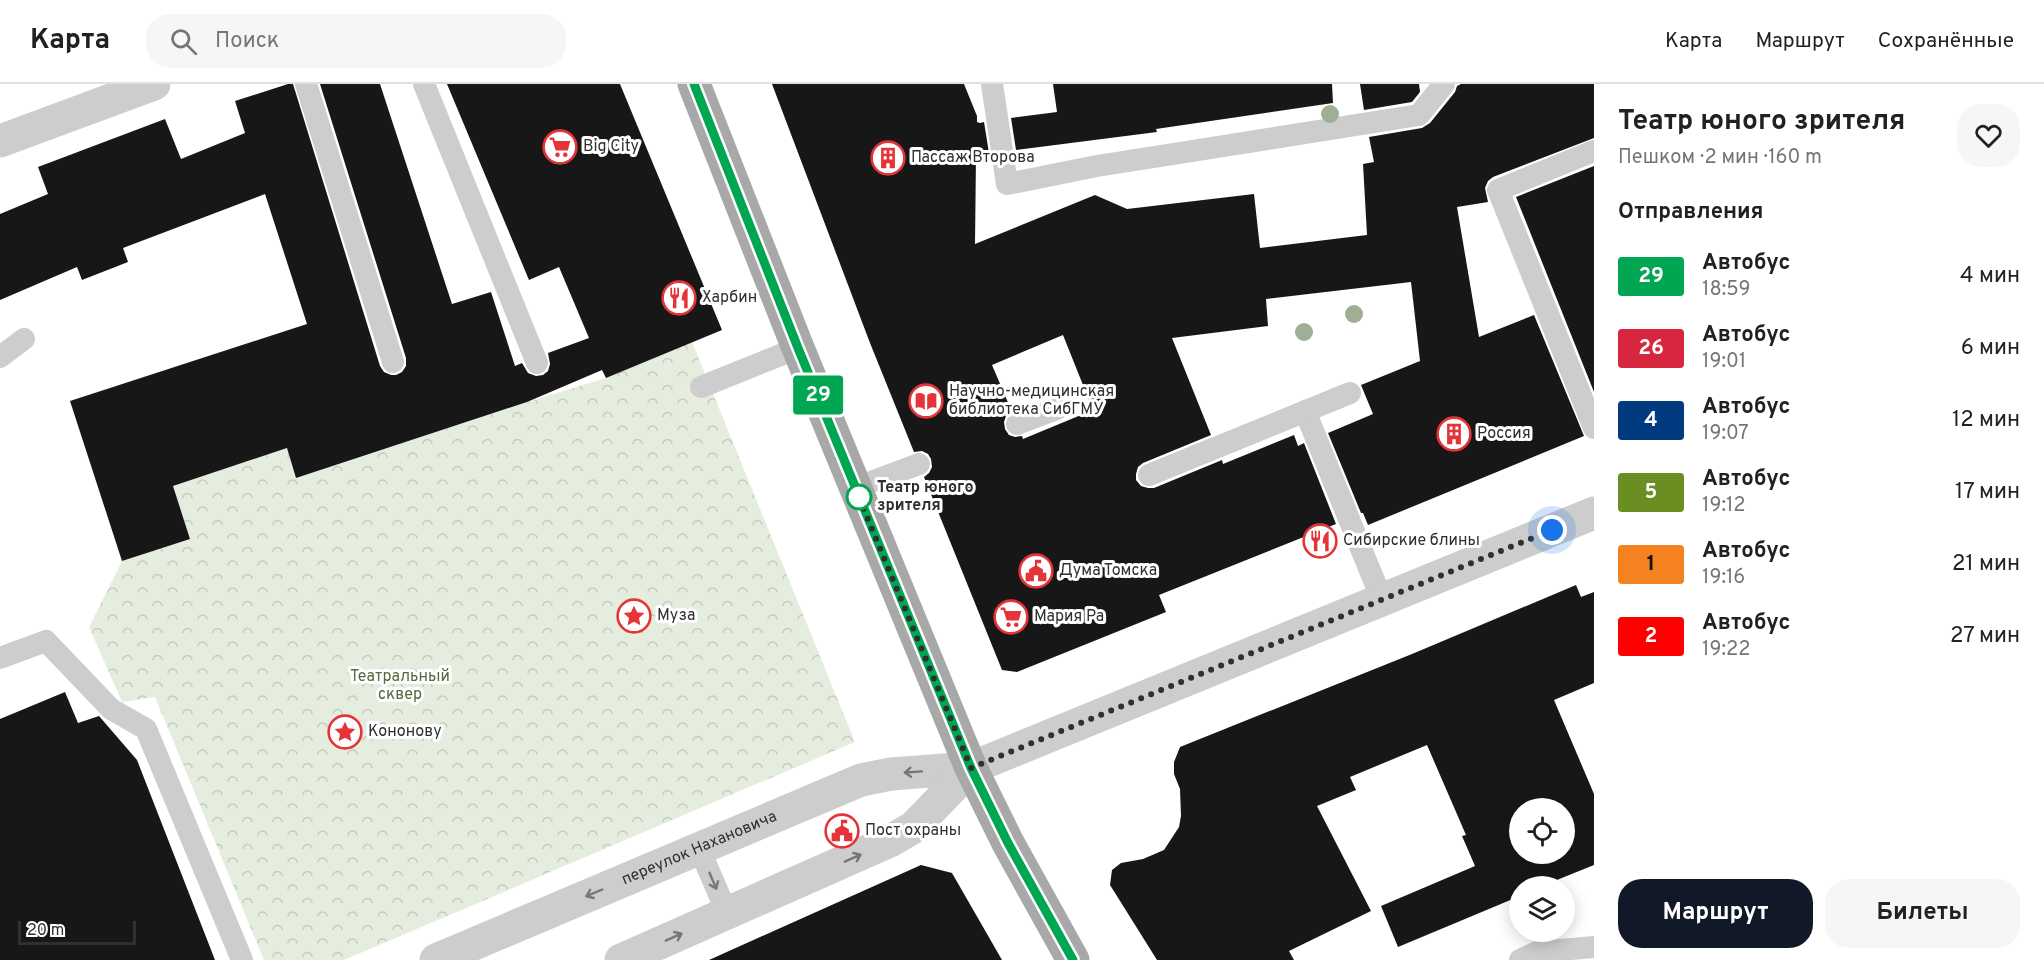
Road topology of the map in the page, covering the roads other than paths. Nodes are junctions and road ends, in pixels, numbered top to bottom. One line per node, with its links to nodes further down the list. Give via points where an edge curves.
1 (154, 84): 7 (street)
2 (306, 84): 12 (lane)
3 (424, 84): 13 (lane)
4 (694, 84): 10 (main road)
5 (992, 84): 6 (lane, via 1007,184 1419,115)
6 (1444, 84)
7 (0, 141)
8 (1594, 152): 19 (lane, via 1498,190)
9 (24, 339): 11 (lane)
10 (798, 348): 14 (lane); 22 (main road)
11 (0, 357)
12 (393, 362)
13 (537, 363)
14 (701, 387)
15 (1350, 393): 17 (lane)
16 (1057, 409): 18 (lane)
17 (1305, 411): 21 (lane); 24 (lane)
18 (1017, 424)
19 (1594, 428)
20 (919, 464): 22 (lane)
21 (1149, 475)
22 (855, 488): 26 (main road)
23 (1594, 513): 24 (street, переулок Нахановича)
24 (1382, 600): 26 (street, переулок Нахановича)
25 (0, 658): 30 (lane, via 46,641 111,709 146,729)
26 (971, 768): 27 (street, переулок Нахановича, one-way to 27, via 861,780); 28 (street, переулок Нахановича, one-way to 26, via 914,827); 33 (main road)
27 (699, 848): 28 (lane, one-way to 28); 31 (street, переулок Нахановича, one-way to 31)
28 (727, 914): 32 (street, переулок Нахановича, one-way to 28)
29 (1594, 947): 34 (lane, via 1537,952)
30 (242, 960)
31 (438, 960)
32 (621, 960)
33 (1073, 960)
34 (1520, 960)

